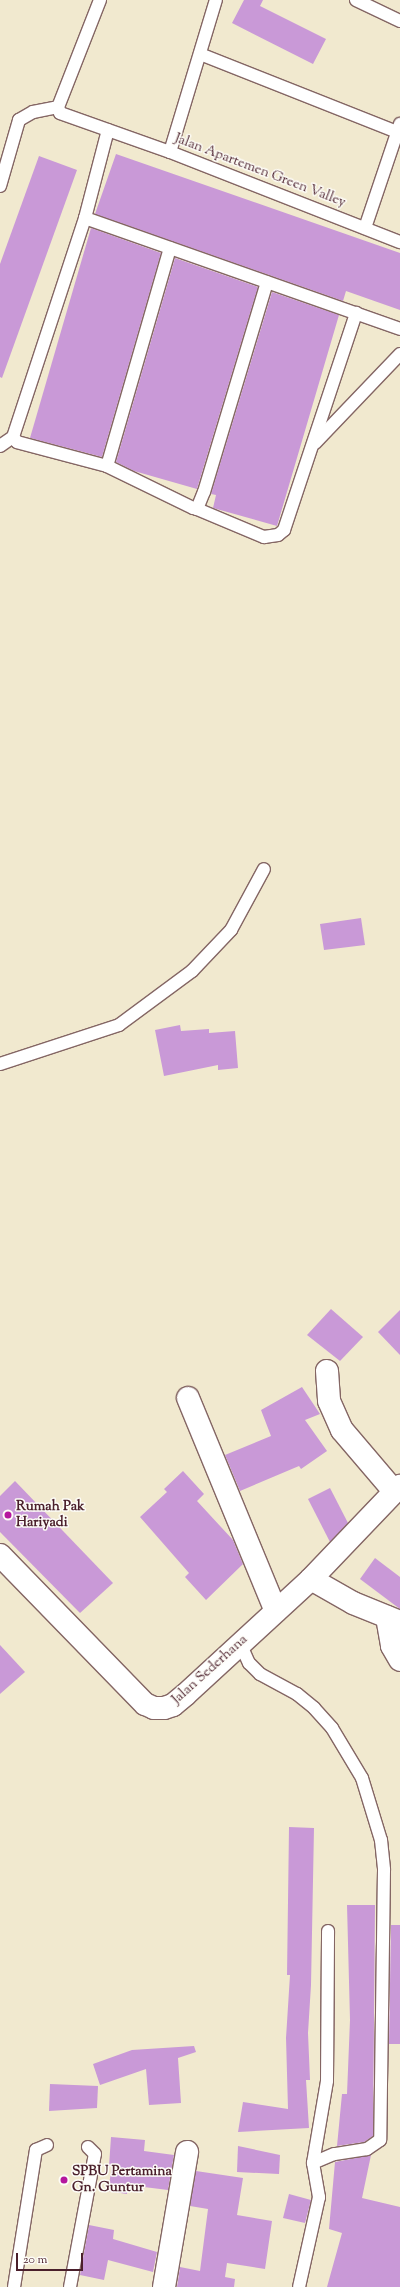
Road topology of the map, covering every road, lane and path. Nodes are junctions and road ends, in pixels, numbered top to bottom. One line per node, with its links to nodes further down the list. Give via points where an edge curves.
1 (100, 0): 6 (lane)
2 (216, 0): 5 (lane)
3 (356, 0): 4 (lane)
4 (400, 21)
5 (200, 54): 7 (lane); 9 (lane)
6 (58, 107): 8 (lane, Jalan Apartemen Green Valley, via 62,115); 10 (lane, via 33,112 18,120)
7 (399, 128): 12 (lane)
8 (108, 130): 9 (lane, Jalan Apartemen Green Valley); 11 (lane)
9 (170, 152): 12 (lane, Jalan Apartemen Green Valley)
10 (0, 186)
11 (85, 218): 14 (lane); 19 (lane)
12 (366, 228): 13 (lane, Jalan Apartemen Green Valley)
13 (400, 242)
14 (170, 248): 15 (lane); 22 (lane)
15 (267, 282): 16 (lane); 23 (lane)
16 (356, 313): 17 (lane); 20 (lane)
17 (400, 329)
18 (400, 354): 20 (lane)
19 (13, 437): 21 (lane); 22 (lane, via 17,442)
20 (313, 445): 23 (lane, via 288,523 278,535 260,535)
21 (0, 446)
22 (107, 466): 23 (lane)
23 (197, 509)
24 (264, 869): 25 (lane, via 231,930 192,971 119,1025)
25 (0, 1064)
26 (327, 1371): 28 (street, via 329,1401 342,1430)
27 (188, 1398): 31 (street)
28 (395, 1496): 30 (street, Jalan Sederhana)
29 (0, 1555): 33 (street, Jalan Sederhana, via 145,1704 154,1708 173,1705)
30 (311, 1579): 31 (street, Jalan Sederhana); 32 (street, via 353,1602)
31 (276, 1612): 33 (street, Jalan Sederhana)
32 (393, 1619): 34 (street, via 392,1646)
33 (240, 1643): 39 (lane, via 249,1663 260,1674 297,1694 332,1728 362,1778 381,1840 384,1878 380,2140 367,2149 334,2154)
34 (400, 1660)
35 (328, 1931): 39 (lane, via 327,2081)
36 (47, 2145): 40 (lane, via 36,2150)
37 (88, 2147): 41 (lane, via 95,2154)
38 (187, 2152): 42 (street)
39 (313, 2163): 43 (lane, via 319,2197)
40 (14, 2287)
41 (70, 2287)
42 (164, 2287)
43 (299, 2287)

